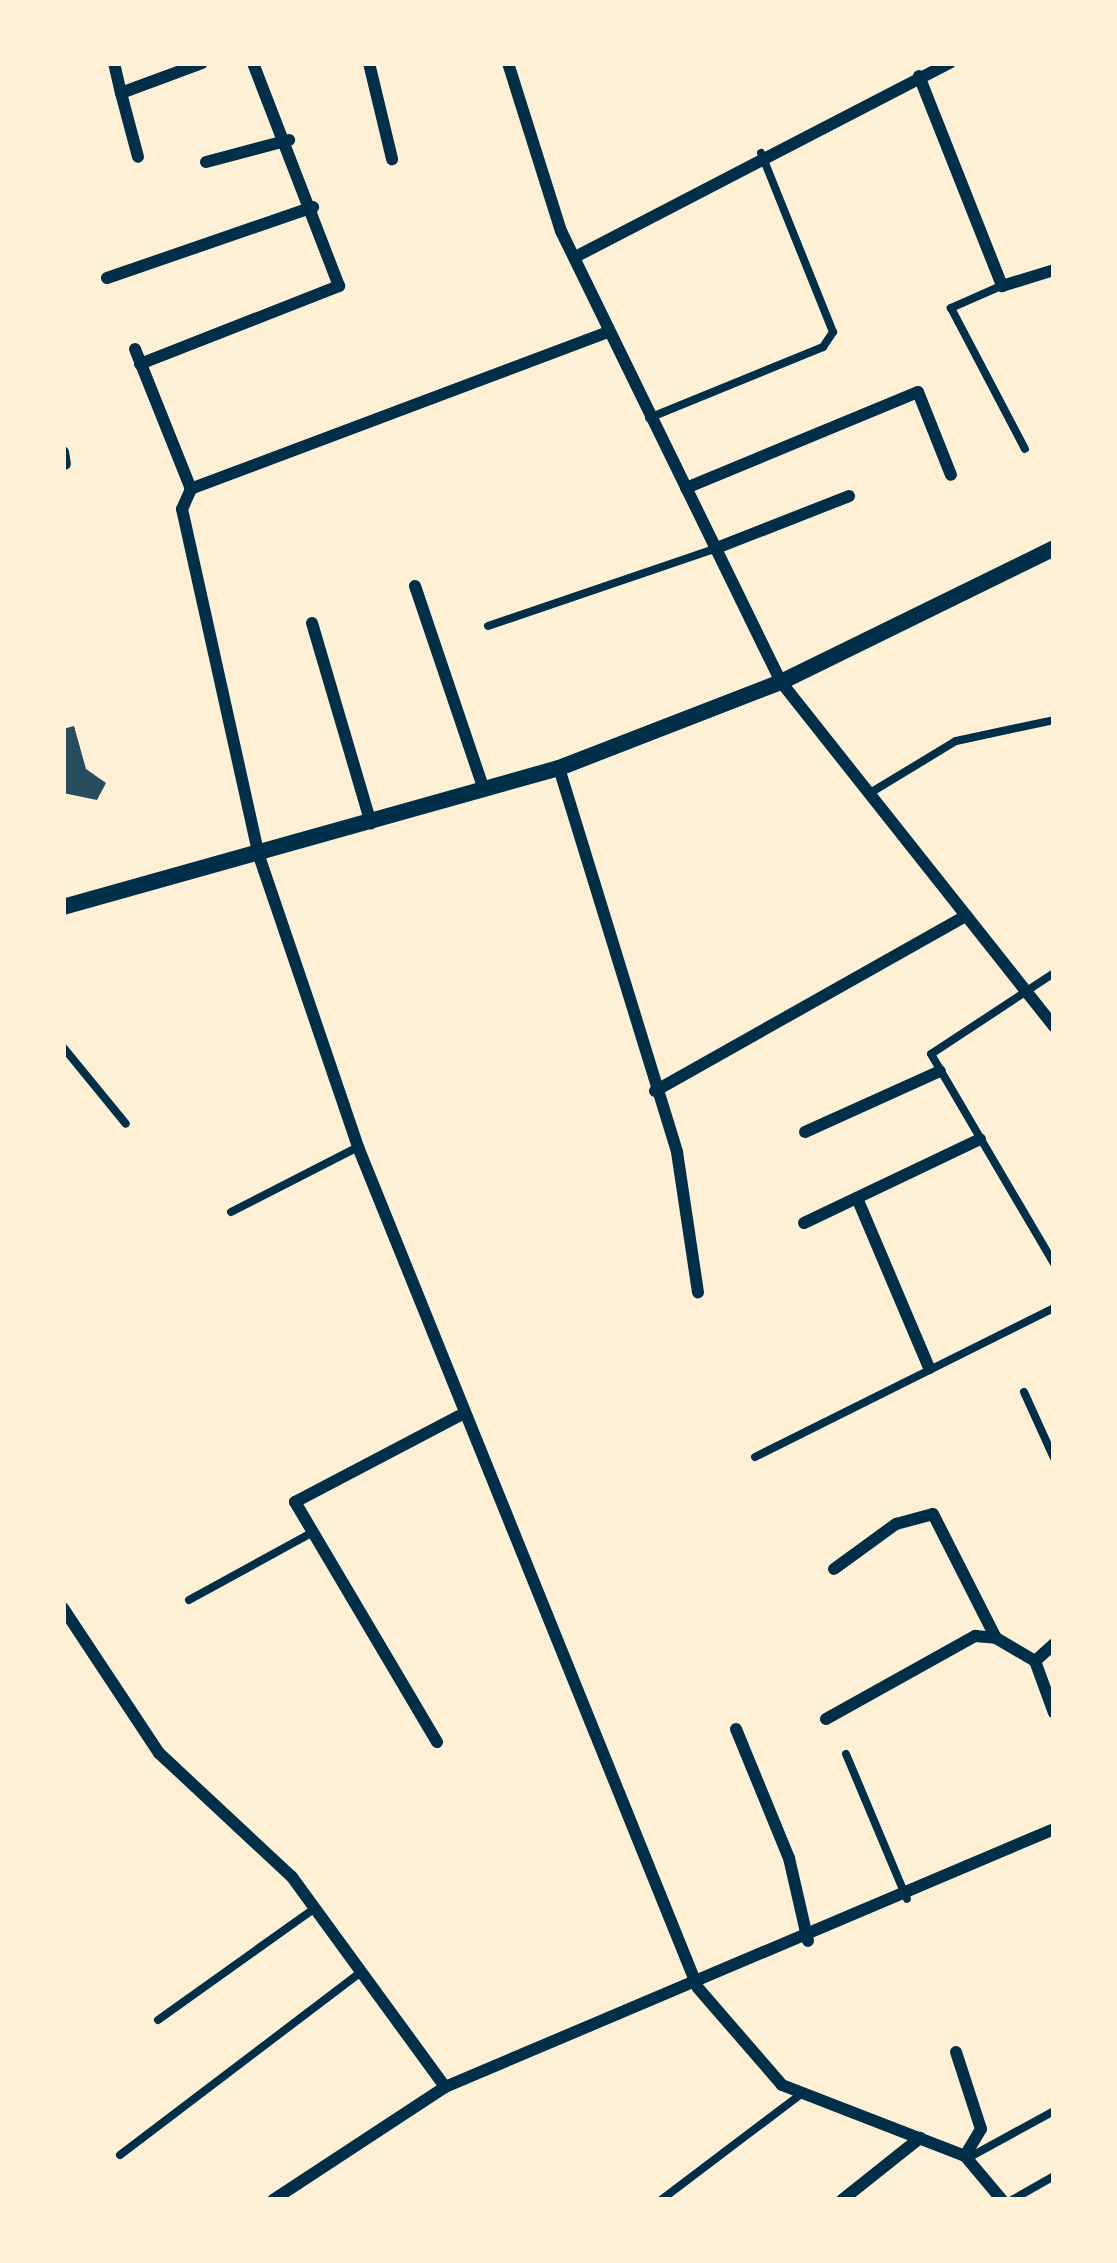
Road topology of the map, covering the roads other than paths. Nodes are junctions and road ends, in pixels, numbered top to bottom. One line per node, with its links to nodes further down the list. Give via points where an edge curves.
1 (114, 63): 8 (street)
2 (202, 63): 8 (street)
3 (253, 63): 9 (street)
4 (369, 63): 12 (street)
5 (508, 63): 15 (street)
6 (950, 63): 7 (street)
7 (919, 76): 10 (street); 18 (street)
8 (121, 93): 11 (street)
9 (289, 140): 13 (street); 14 (street)
10 (761, 153): 15 (street); 22 (lane, via 833,332 823,347)
11 (138, 158)
12 (392, 159)
13 (206, 162)
14 (314, 207): 17 (street); 21 (street, via 338,286)
15 (577, 256): 19 (street)
16 (1054, 270): 18 (street)
17 (107, 278)
18 (1002, 286): 23 (lane, via 951,308)
19 (608, 332): 22 (street); 26 (street)
20 (135, 349): 21 (street)
21 (140, 364): 26 (street)
22 (648, 418): 25 (street)
23 (1025, 449)
24 (951, 475): 25 (street, via 918,392)
25 (686, 488): 29 (street)
26 (190, 489): 39 (street, via 182,509)
27 (849, 496): 29 (street)
28 (1054, 548): 33 (street)
29 (714, 549): 32 (lane); 33 (street)
30 (415, 586): 36 (street)
31 (312, 623): 38 (street)
32 (488, 626)
33 (781, 682): 35 (street); 37 (street)
34 (1054, 719): 37 (lane, via 956,741)
35 (560, 768): 36 (street); 47 (street)
36 (484, 790): 38 (street)
37 (868, 794): 41 (street)
38 (372, 824): 39 (street)
39 (258, 853): 40 (street); 51 (street)
40 (63, 907)
41 (966, 916): 43 (street); 47 (street)
42 (1054, 973): 43 (lane)
43 (1025, 991): 44 (street); 46 (lane, via 931,1054)
44 (1054, 1027)
45 (63, 1047): 48 (lane)
46 (940, 1071): 49 (street); 50 (lane)
47 (656, 1090): 56 (street)
48 (126, 1124)
49 (805, 1132)
50 (980, 1139): 52 (street); 55 (lane)
51 (358, 1147): 53 (lane); 60 (street)
52 (857, 1198): 54 (street); 58 (street)
53 (231, 1212)
54 (804, 1222)
55 (1054, 1264)
56 (698, 1292)
57 (1054, 1308): 58 (lane)
58 (929, 1368): 61 (lane)
59 (1024, 1392): 62 (lane)
60 (459, 1416): 63 (street, via 304,1490 295,1502); 80 (street)
61 (755, 1457)
62 (1054, 1459)
63 (313, 1532): 65 (lane); 73 (street)
64 (834, 1569): 67 (street, via 896,1524 932,1514)
65 (189, 1600)
66 (63, 1608): 77 (street, via 159,1753)
67 (996, 1638): 69 (street); 71 (street, via 976,1636)
68 (1054, 1644): 69 (street)
69 (1035, 1661): 70 (street)
70 (1054, 1713)
71 (826, 1719)
72 (736, 1729): 78 (street, via 789,1858)
73 (437, 1742)
74 (846, 1754): 76 (lane)
75 (1054, 1828): 76 (street)
76 (907, 1899): 78 (street)
77 (315, 1908): 79 (street); 81 (lane)
78 (808, 1941): 80 (street)
79 (361, 1972): 83 (street); 87 (lane)
80 (698, 1988): 83 (street); 84 (street, via 782,2085)
81 (158, 2020)
82 (956, 2052): 88 (street, via 981,2129)
83 (445, 2087): 90 (street)
84 (802, 2093): 86 (street); 91 (lane)
85 (1054, 2111): 88 (lane)
86 (920, 2138): 88 (street); 92 (street)
87 (120, 2155)
88 (967, 2157): 93 (street)
89 (1054, 2176): 94 (lane)
90 (273, 2200)
91 (661, 2200)
92 (842, 2200)
93 (1002, 2200)
94 (1012, 2200)

